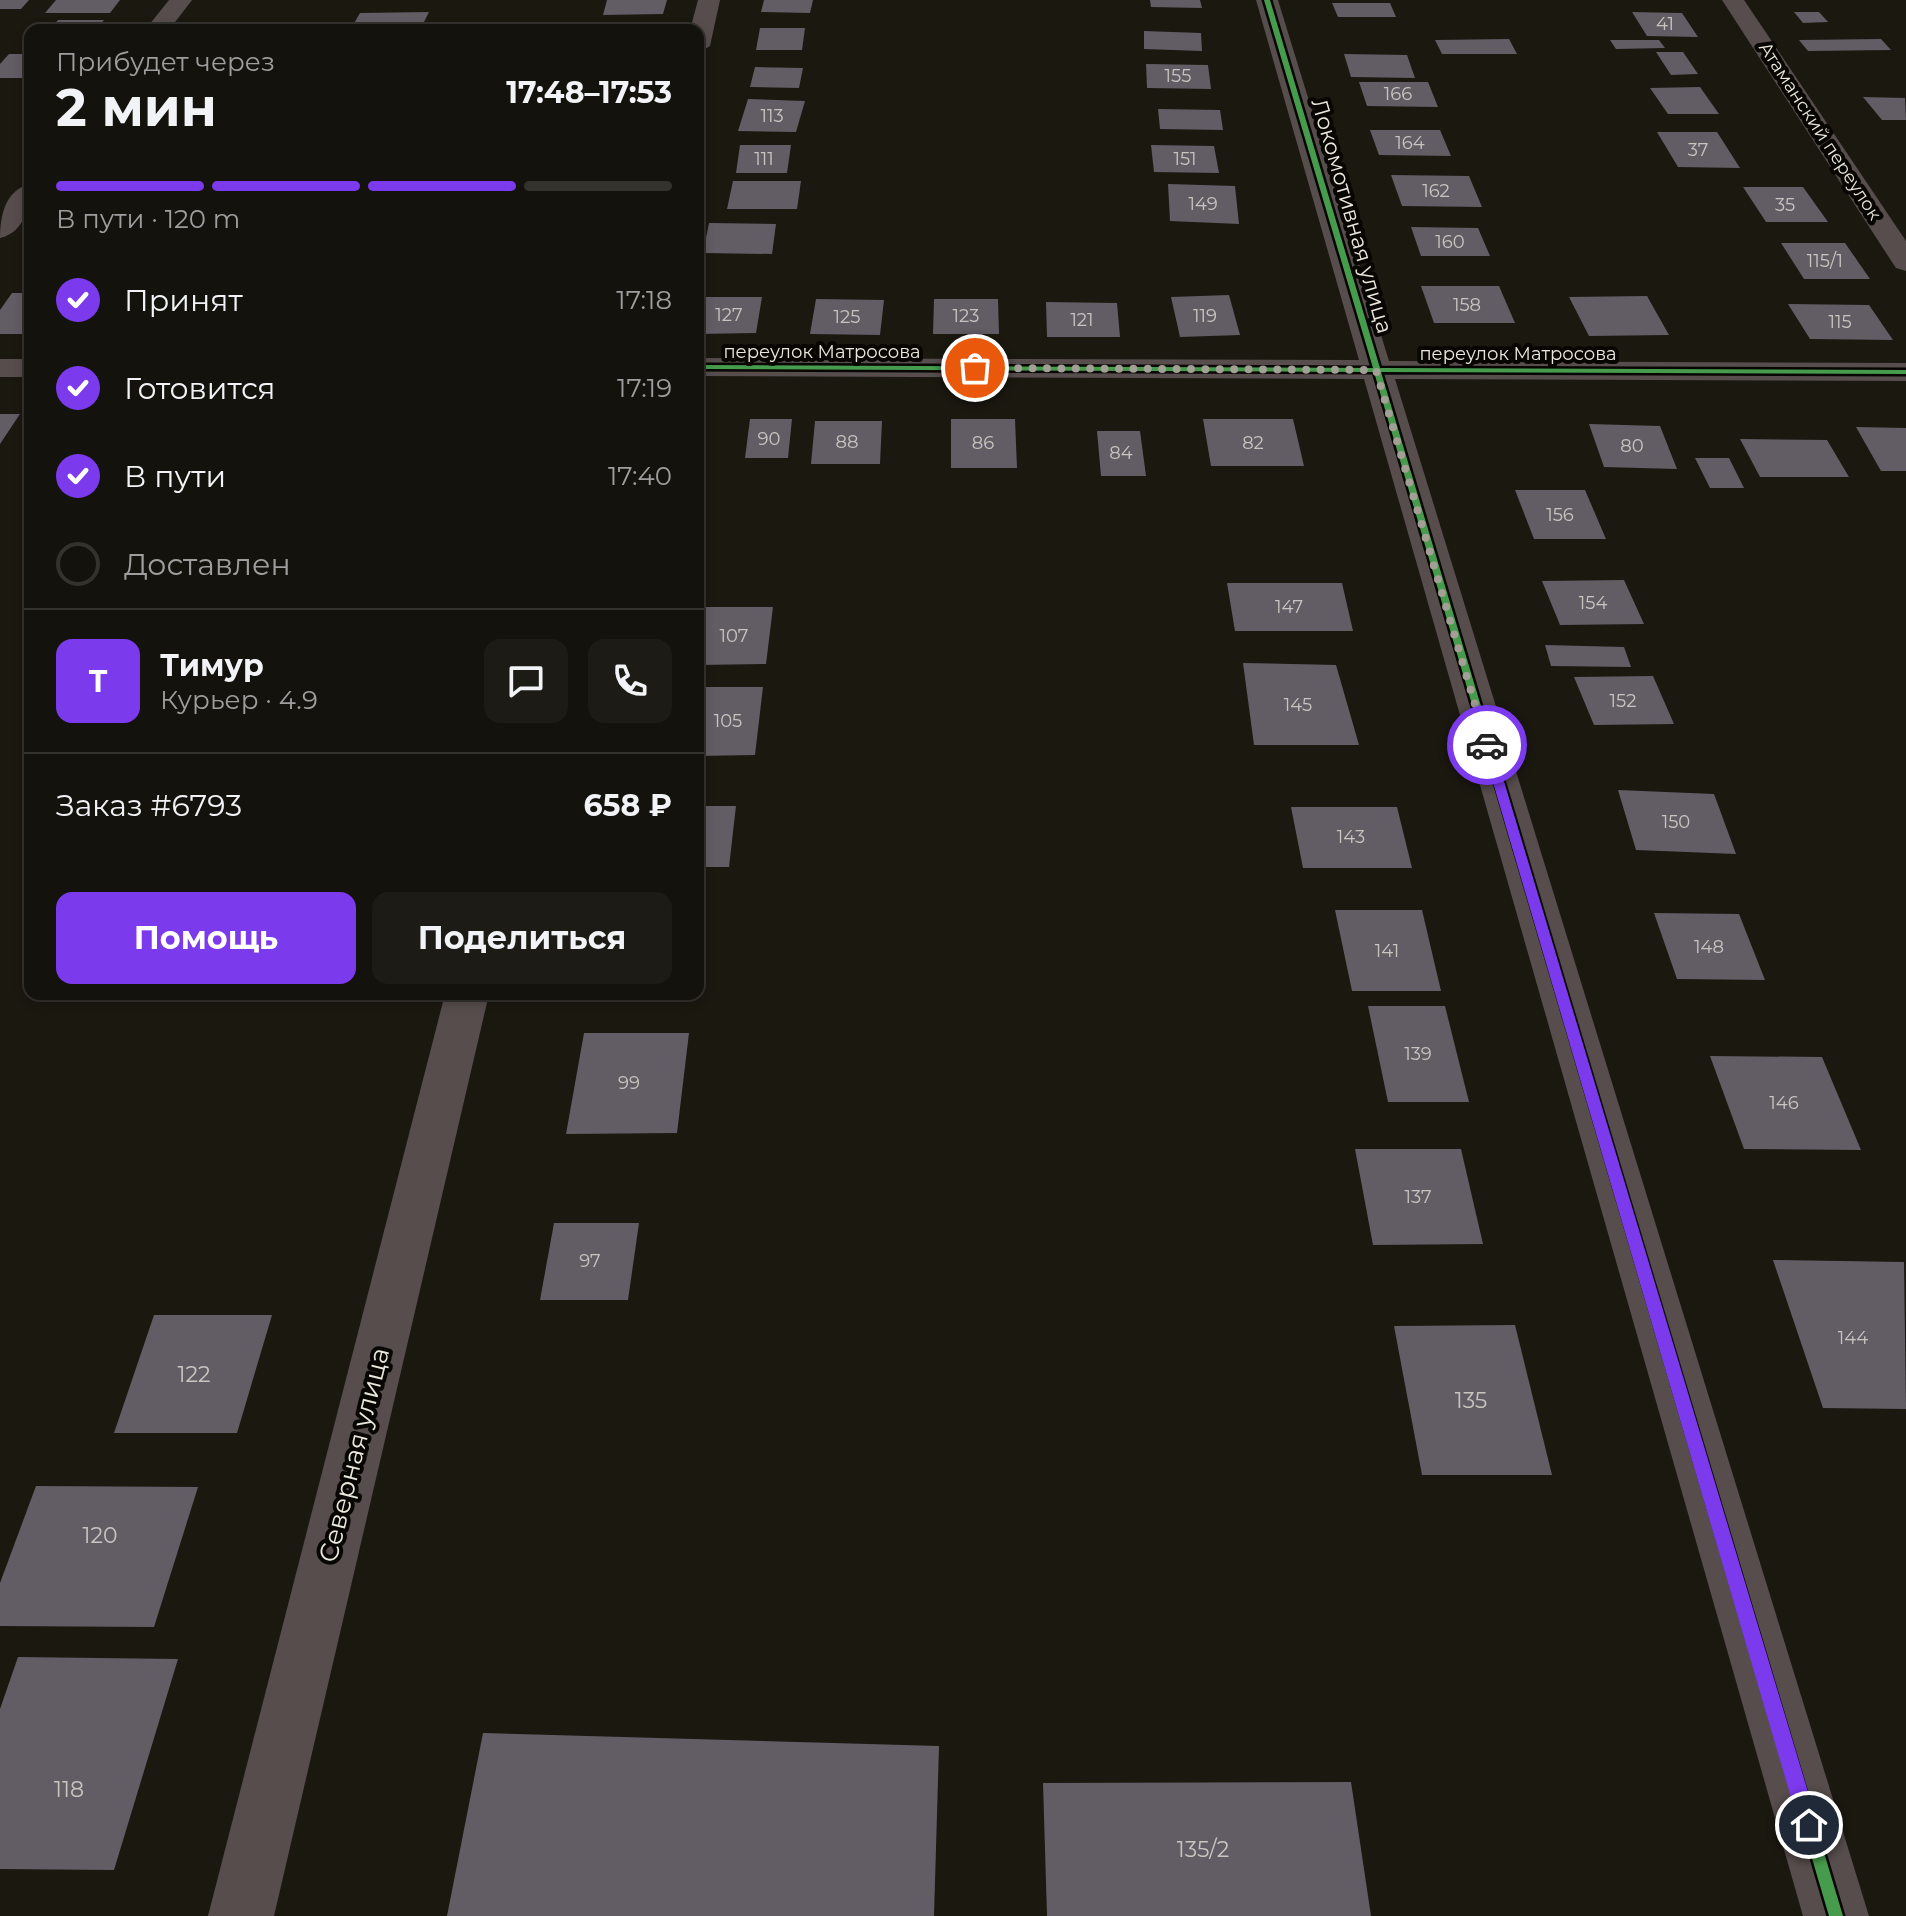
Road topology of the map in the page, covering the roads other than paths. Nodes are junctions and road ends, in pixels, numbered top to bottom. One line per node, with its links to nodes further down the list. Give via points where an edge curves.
1 (181, 0): 5 (street)
2 (709, 0): 6 (street)
3 (1267, 0): 13 (street, Локомотивная улица)
4 (1733, 0): 9 (street, Атаманский переулок)
5 (162, 24)
6 (703, 24)
7 (24, 200): 8 (street)
8 (0, 230)
9 (1906, 262)
10 (704, 367): 13 (street, переулок Матросова)
11 (0, 368): 12 (street)
12 (24, 368)
13 (1376, 370): 14 (street, переулок Матросова); 17 (street, Локомотивная улица)
14 (1906, 372)
15 (466, 1000): 16 (street, Северная улица)
16 (241, 1916)
17 (1836, 1916)

